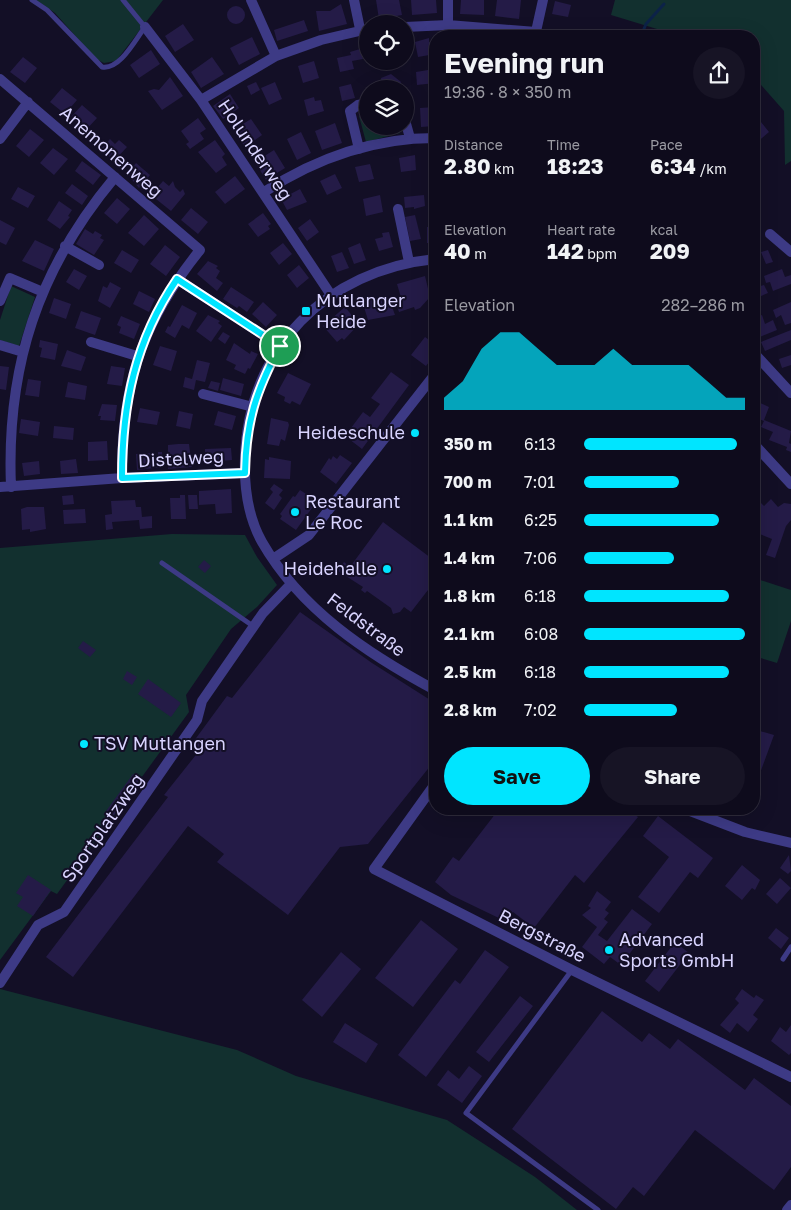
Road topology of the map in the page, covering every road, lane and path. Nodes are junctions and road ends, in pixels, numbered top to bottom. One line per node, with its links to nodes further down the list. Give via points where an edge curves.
1 (32, 0): 9 (lane, via 47,10 102,66 108,68 117,63)
2 (123, 0): 9 (lane)
3 (251, 0): 14 (street)
4 (354, 0): 7 (street)
5 (448, 0): 8 (street)
6 (543, 0): 12 (street)
7 (359, 15)
8 (448, 25): 10 (street); 11 (street)
9 (146, 27): 16 (street, Holunderweg)
10 (414, 27)
11 (497, 30)
12 (537, 30)
13 (359, 31): 14 (street)
14 (276, 56): 16 (street)
15 (0, 79): 17 (street, Anemonenweg)
16 (201, 100): 25 (street, Holunderweg)
17 (28, 102): 22 (street); 24 (street, Anemonenweg)
18 (359, 105): 23 (street, via 350,111)
19 (409, 135): 20 (street)
20 (410, 138): 21 (street); 23 (street)
21 (429, 138)
22 (0, 139)
23 (359, 149): 25 (street, via 319,162)
24 (115, 177): 28 (street, via 90,207); 33 (street, Anemonenweg, via 200,250)
25 (264, 192): 35 (street, Holunderweg)
26 (398, 209): 31 (street)
27 (770, 234): 29 (street)
28 (65, 246): 32 (street); 34 (street)
29 (791, 252)
30 (429, 260): 31 (street, Feldstraße)
31 (409, 262): 35 (street, Feldstraße, via 370,273)
32 (98, 265)
33 (177, 279): 39 (street); 41 (street)
34 (43, 292): 36 (street, via 10,278); 40 (street)
35 (331, 295): 39 (street, Feldstraße, via 304,318)
36 (0, 301)
37 (91, 342): 41 (street)
38 (0, 345): 40 (street)
39 (280, 346): 46 (street, Feldstraße, via 263,378)
40 (23, 352): 52 (street, via 13,404)
41 (137, 356): 49 (street, via 122,437)
42 (760, 359): 44 (street)
43 (429, 382): 53 (street, via 309,535)
44 (791, 392)
45 (203, 394): 46 (street)
46 (253, 407): 48 (street, Feldstraße, via 248,423)
47 (760, 450): 50 (street)
48 (245, 473): 49 (street, Distelweg); 53 (street, Feldstraße, via 253,521)
49 (122, 478): 52 (street, Distelweg)
50 (791, 484)
51 (0, 487): 52 (street, Distelweg)
52 (11, 487)
53 (273, 560): 55 (street, Feldstraße)
54 (162, 563): 56 (lane)
55 (290, 584): 56 (street, Sportplatzweg); 57 (street, Feldstraße, via 336,627 384,663)
56 (253, 626): 64 (street, Sportplatzweg, via 202,701 197,720 64,912 38,926)
57 (429, 687)
58 (429, 792): 63 (street, Bergstraße, via 374,869)
59 (701, 815): 60 (street, via 745,832)
60 (791, 843)
61 (791, 947): 62 (lane)
62 (782, 959)
63 (572, 970): 65 (street, Bergstraße); 67 (lane, via 466,1113)
64 (0, 983)
65 (791, 1077)
66 (791, 1205): 68 (street)
67 (598, 1210)
68 (787, 1210)

